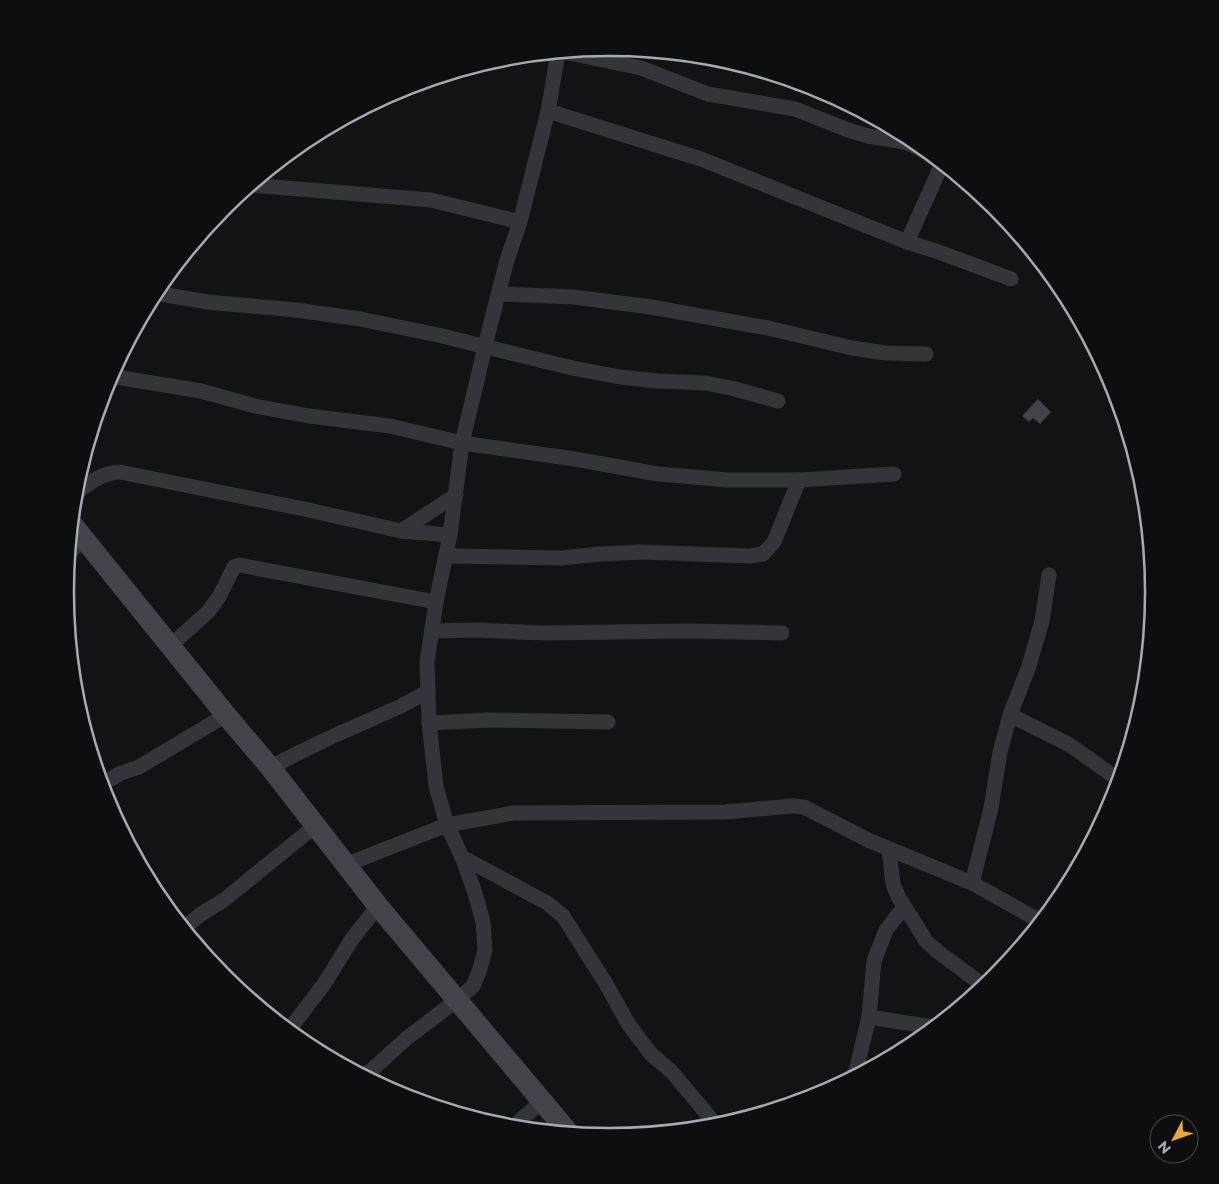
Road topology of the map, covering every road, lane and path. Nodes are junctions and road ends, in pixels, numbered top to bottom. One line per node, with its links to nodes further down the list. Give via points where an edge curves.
1 (586, 57): 4 (street, via 640,68 708,94 796,109 848,130)
2 (557, 59): 3 (street)
3 (548, 111): 7 (street); 8 (street, via 701,159)
4 (897, 141)
5 (939, 170): 8 (street)
6 (260, 186): 7 (street, via 431,200)
7 (520, 222): 10 (street)
8 (907, 242): 9 (street)
9 (1011, 279)
10 (498, 294): 12 (street); 13 (street, via 574,297 651,306 852,348)
11 (164, 295): 12 (street, via 360,319)
12 (485, 346): 15 (street, via 591,372 657,381 706,383); 16 (street)
13 (926, 354)
14 (119, 378): 16 (street, via 201,391 309,416 390,426)
15 (778, 401)
16 (462, 443): 18 (street, via 658,474 728,480); 20 (street)
17 (894, 474): 18 (street)
18 (799, 480): 24 (street, via 774,542 763,554 640,552 561,558)
19 (84, 487): 21 (street, via 98,477 120,472)
20 (456, 495): 21 (street); 22 (street)
21 (401, 531): 22 (street)
22 (450, 535): 24 (street)
23 (76, 542): 29 (street)
24 (446, 556): 26 (street)
25 (1050, 575): 32 (street, via 1042,621)
26 (436, 602): 27 (street); 29 (street, via 239,565 234,567 220,597 208,612)
27 (432, 631): 28 (street); 30 (street)
28 (782, 633)
29 (171, 645): 31 (street)
30 (427, 692): 34 (street); 35 (street)
31 (226, 715): 35 (street); 37 (street, via 146,763)
32 (1010, 715): 36 (street, via 1070,746); 43 (street)
33 (608, 722): 34 (street, via 488,720)
34 (429, 723): 38 (street, via 436,786)
35 (270, 767): 39 (street)
36 (1112, 775)
37 (108, 780)
38 (447, 825): 40 (street, via 513,813 725,812 792,806 814,811); 41 (street); 42 (street)
39 (315, 826): 42 (street); 47 (street, via 224,900)
40 (889, 848): 43 (street); 45 (street, via 893,884)
41 (462, 857): 49 (street, via 483,922 485,950 473,986); 56 (street, via 547,902 563,916 629,1025 651,1054 672,1072)
42 (346, 865): 44 (street)
43 (972, 883): 46 (street)
44 (378, 906): 49 (street); 51 (street)
45 (904, 906): 48 (street, via 931,946); 50 (street, via 886,930 874,961)
46 (1035, 918)
47 (189, 924)
48 (977, 981)
49 (457, 1000): 54 (street); 55 (street)
50 (869, 1017): 52 (street); 53 (street)
51 (293, 1024)
52 (924, 1026)
53 (857, 1066)
54 (371, 1071)
55 (542, 1101): 57 (street); 58 (street)
56 (710, 1118)
57 (521, 1120)
58 (563, 1126)

